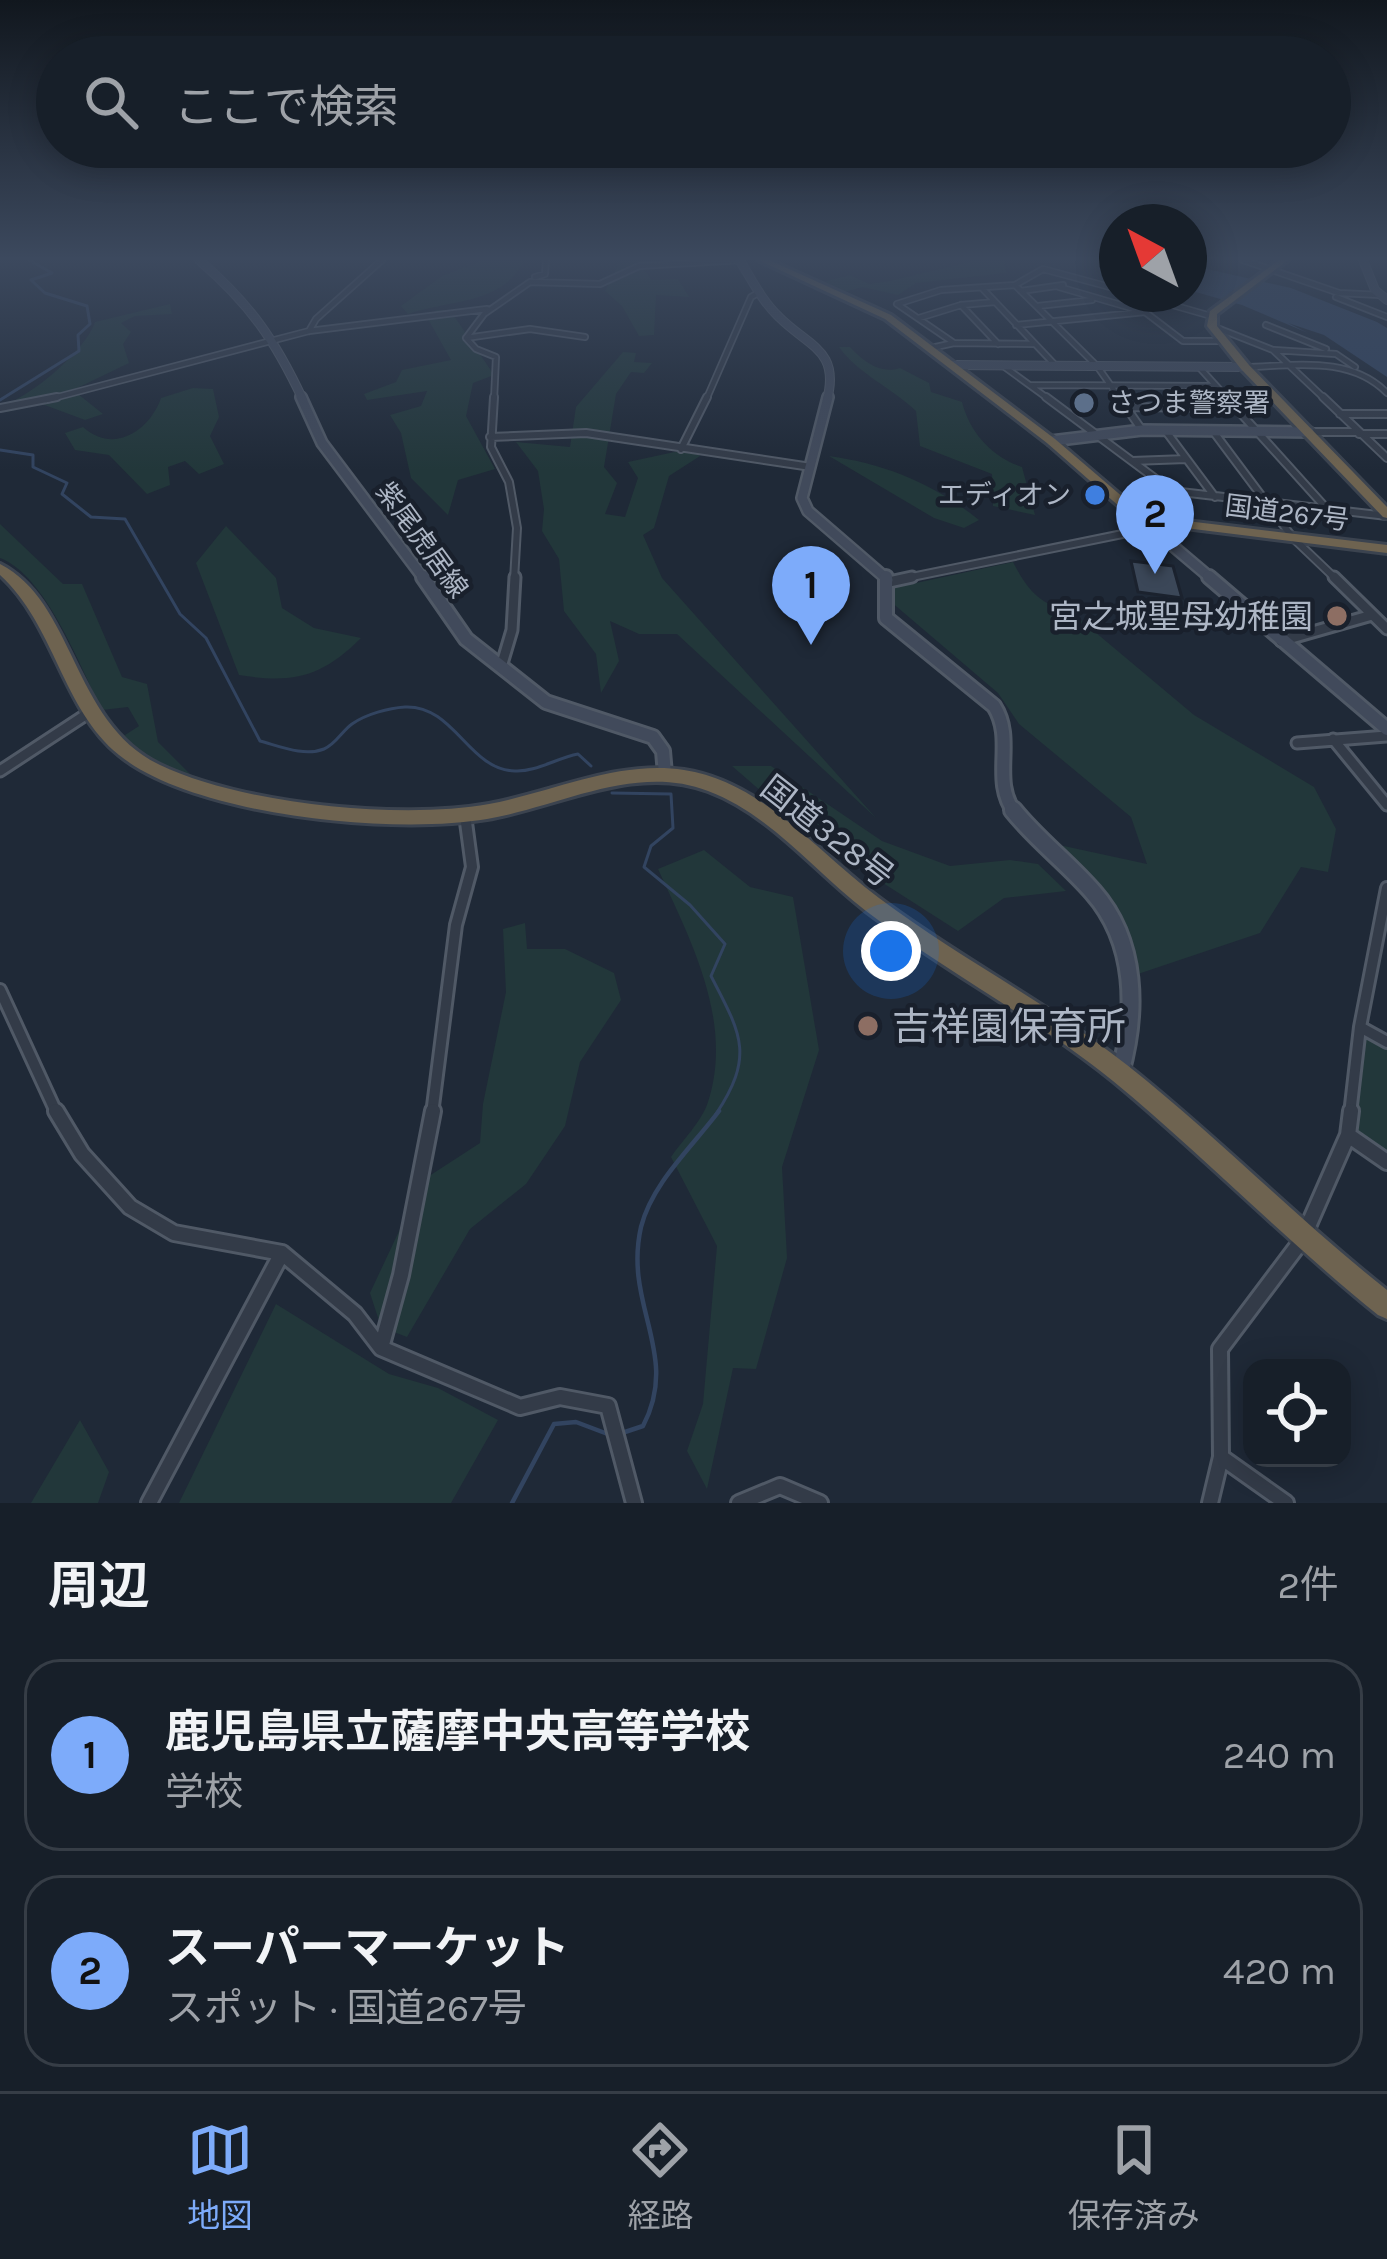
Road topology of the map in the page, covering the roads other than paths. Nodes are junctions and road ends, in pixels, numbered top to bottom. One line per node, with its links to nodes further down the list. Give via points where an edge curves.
1 (267, 330): 21 (street, 紫尾虎居線)
2 (323, 330): 17 (street)
3 (473, 330): 19 (street)
4 (522, 330): 19 (street)
5 (538, 330): 18 (street)
6 (739, 330): 55 (street)
7 (796, 330): 59 (street, via 826,353 833,378)
8 (903, 330): 25 (highway)
9 (935, 330): 22 (street)
10 (985, 330): 23 (street)
11 (1020, 330): 24 (street)
12 (1060, 330): 31 (street)
13 (1169, 330): 20 (street, via 1183,341)
14 (1218, 330): 20 (highway)
15 (1237, 330): 26 (street)
16 (1278, 330): 27 (street)
17 (309, 332): 21 (street)
18 (585, 337)
19 (466, 338): 53 (street, via 496,356)
20 (1221, 341): 33 (highway)
21 (276, 342): 41 (street); 75 (street, 紫尾虎居線, via 322,443 444,612)
22 (954, 344): 23 (street); 25 (street)
23 (998, 344): 24 (street)
24 (1035, 344): 30 (street)
25 (931, 349): 28 (highway)
26 (1273, 350): 27 (street); 34 (street)
27 (1336, 354): 35 (street)
28 (953, 365): 29 (street); 54 (highway)
29 (1002, 365): 30 (street); 36 (street)
30 (1056, 366): 31 (street)
31 (1097, 367): 32 (street); 37 (street)
32 (1199, 367): 33 (street); 38 (street)
33 (1246, 368): 34 (street); 50 (highway)
34 (1290, 368): 35 (street); 43 (street)
35 (1360, 369): 39 (street)
36 (1030, 386): 37 (street); 49 (street)
37 (1111, 386): 38 (street); 40 (street)
38 (1215, 386): 42 (street)
39 (1387, 393)
40 (1125, 406): 42 (street); 45 (street)
41 (0, 408)
42 (1238, 408): 48 (street)
43 (1340, 414): 44 (street); 51 (street)
44 (1387, 414)
45 (1142, 430): 46 (street); 49 (street)
46 (1165, 430): 47 (street); 57 (street)
47 (1214, 431): 48 (street); 62 (street)
48 (1259, 431): 50 (street); 63 (street)
49 (1095, 432): 54 (street); 58 (street)
50 (1310, 432): 51 (street); 64 (highway)
51 (1358, 433): 52 (street); 56 (street)
52 (1387, 434)
53 (490, 437): 55 (street, via 586,433); 75 (street, via 517,528 512,630)
54 (1052, 441): 65 (highway)
55 (681, 449): 59 (street)
56 (1387, 458)
57 (1187, 459): 58 (street); 61 (street)
58 (1132, 461): 60 (street)
59 (811, 467): 70 (street, via 802,498 808,511)
60 (1172, 491): 61 (street); 66 (street)
61 (1216, 496): 62 (street)
62 (1271, 503): 63 (street); 67 (street)
63 (1327, 509): 64 (street)
64 (1387, 515)
65 (1144, 524): 66 (highway, 国道267号); 70 (street); 74 (street)
66 (1180, 525): 67 (highway, 国道267号)
67 (1293, 538): 68 (highway, 国道267号); 72 (street)
68 (1387, 549)
69 (0, 568): 71 (highway, 国道328号)
70 (889, 582): 89 (street, via 886,618 1003,718 1006,801 1110,914 1130,985 1130,1043)
71 (9, 588): 76 (highway, 国道328号)
72 (1372, 615): 73 (street); 74 (street)
73 (1387, 629)
74 (1281, 641): 77 (street)
75 (500, 668): 81 (street, 紫尾虎居線, via 546,702 653,737)
76 (90, 712): 80 (street); 83 (highway, 国道328号, via 134,759 193,785 359,814)
77 (1387, 733): 78 (street)
78 (1333, 739): 79 (street); 82 (street)
79 (1297, 742)
80 (0, 771)
81 (665, 774): 83 (highway, 国道328号); 89 (highway, 国道328号, via 736,796 879,910)
82 (1387, 805)
83 (464, 815): 95 (street, via 472,867 432,1115)
84 (1387, 888): 85 (street)
85 (1382, 931): 87 (street)
86 (0, 990): 93 (street, via 38,1079 98,1176 154,1225 204,1244)
87 (1360, 1027): 88 (street); 90 (street)
88 (1387, 1042)
89 (1120, 1073): 92 (highway, 国道328号)
90 (1348, 1135): 91 (street); 92 (street)
91 (1387, 1162)
92 (1301, 1240): 94 (highway, 国道328号); 96 (street, via 1220,1348)
93 (282, 1253): 95 (street, via 355,1314); 97 (street)
94 (1387, 1306)
95 (381, 1348): 98 (street, via 520,1407 560,1397 608,1406)
96 (1221, 1457): 101 (street); 102 (street)
97 (148, 1503)
98 (634, 1503)
99 (739, 1503): 100 (street, via 789,1484)
100 (820, 1503)
101 (1210, 1503)
102 (1286, 1503)

